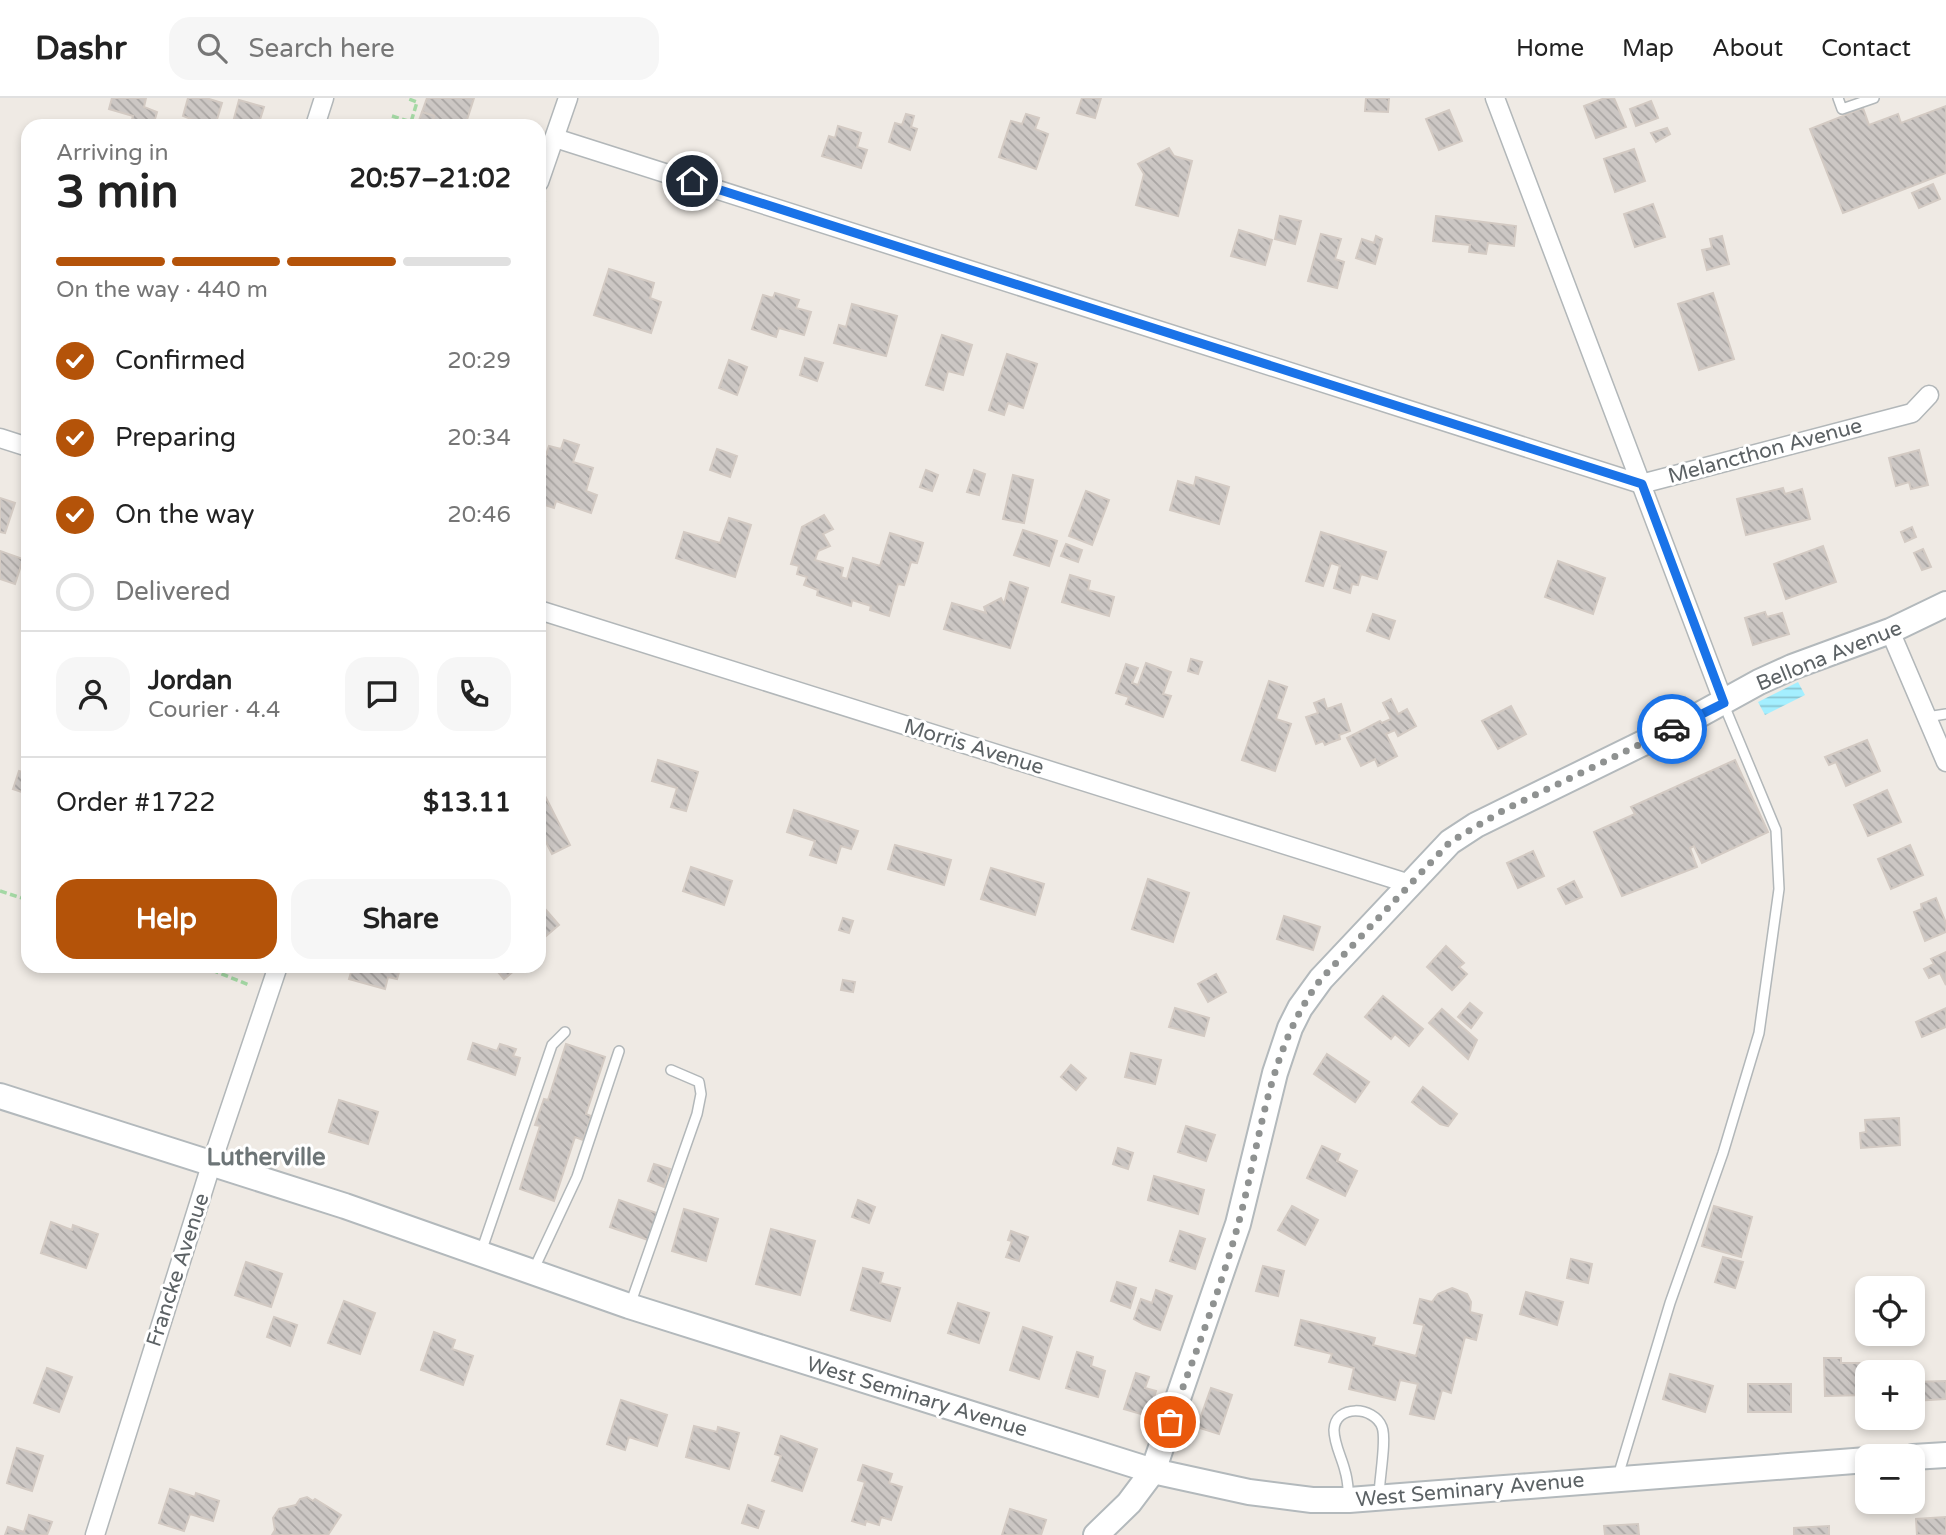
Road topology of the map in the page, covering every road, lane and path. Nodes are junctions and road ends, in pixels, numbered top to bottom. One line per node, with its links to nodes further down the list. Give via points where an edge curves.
1 (324, 98): 8 (street)
2 (405, 98): 10 (path, via 417,102)
3 (568, 98): 11 (street)
4 (1495, 98): 16 (street)
5 (1838, 98): 6 (lane, via 1842,109)
6 (1874, 98)
7 (392, 116): 9 (path)
8 (316, 119)
9 (402, 119)
10 (412, 119)
11 (555, 138): 12 (street); 16 (street, Melancthon Avenue)
12 (546, 163)
13 (1929, 395): 16 (street, Melancthon Avenue, via 1912,413)
14 (0, 438): 15 (street)
15 (21, 445)
16 (1642, 484): 20 (street)
17 (1946, 604): 19 (main road, Bellona Avenue)
18 (546, 612): 24 (street, Morris Avenue)
19 (1890, 631): 20 (main road, Bellona Avenue, via 1792,667); 22 (street)
20 (1724, 703): 24 (main road, Bellona Avenue, via 1476,825 1450,842); 42 (lane, via 1776,830 1779,889 1763,1007 1723,1153 1670,1303)
21 (1946, 714): 22 (lane)
22 (1927, 717): 23 (street)
23 (1946, 762)
24 (1410, 884): 41 (main road, Bellona Avenue, via 1321,979 1290,1028 1238,1224)
25 (0, 891): 26 (path)
26 (21, 898)
27 (219, 973): 29 (path)
28 (276, 973): 34 (street, Francke Avenue)
29 (249, 985)
30 (565, 1032): 35 (lane, via 552,1045)
31 (619, 1051): 36 (lane, via 577,1177)
32 (671, 1070): 37 (lane, via 699,1082 698,1114)
33 (0, 1096): 34 (main road, West Seminary Avenue)
34 (212, 1162): 35 (main road, West Seminary Avenue); 45 (street, Francke Avenue)
35 (480, 1254): 36 (main road, West Seminary Avenue)
36 (533, 1272): 37 (main road, West Seminary Avenue)
37 (629, 1306): 41 (main road, West Seminary Avenue)
38 (1946, 1455): 39 (main road)
39 (1925, 1456)
40 (1855, 1461): 42 (main road, West Seminary Avenue)
41 (1153, 1471): 44 (main road, West Seminary Avenue, via 1249,1492); 46 (main road, Bellona Avenue)
42 (1617, 1478): 43 (main road, West Seminary Avenue)
43 (1379, 1498): 44 (main road, West Seminary Avenue); 44 (lane, via 1384,1435 1371,1414 1357,1410 1336,1420 1334,1429)
44 (1349, 1500)
45 (95, 1535)
46 (1097, 1535)

